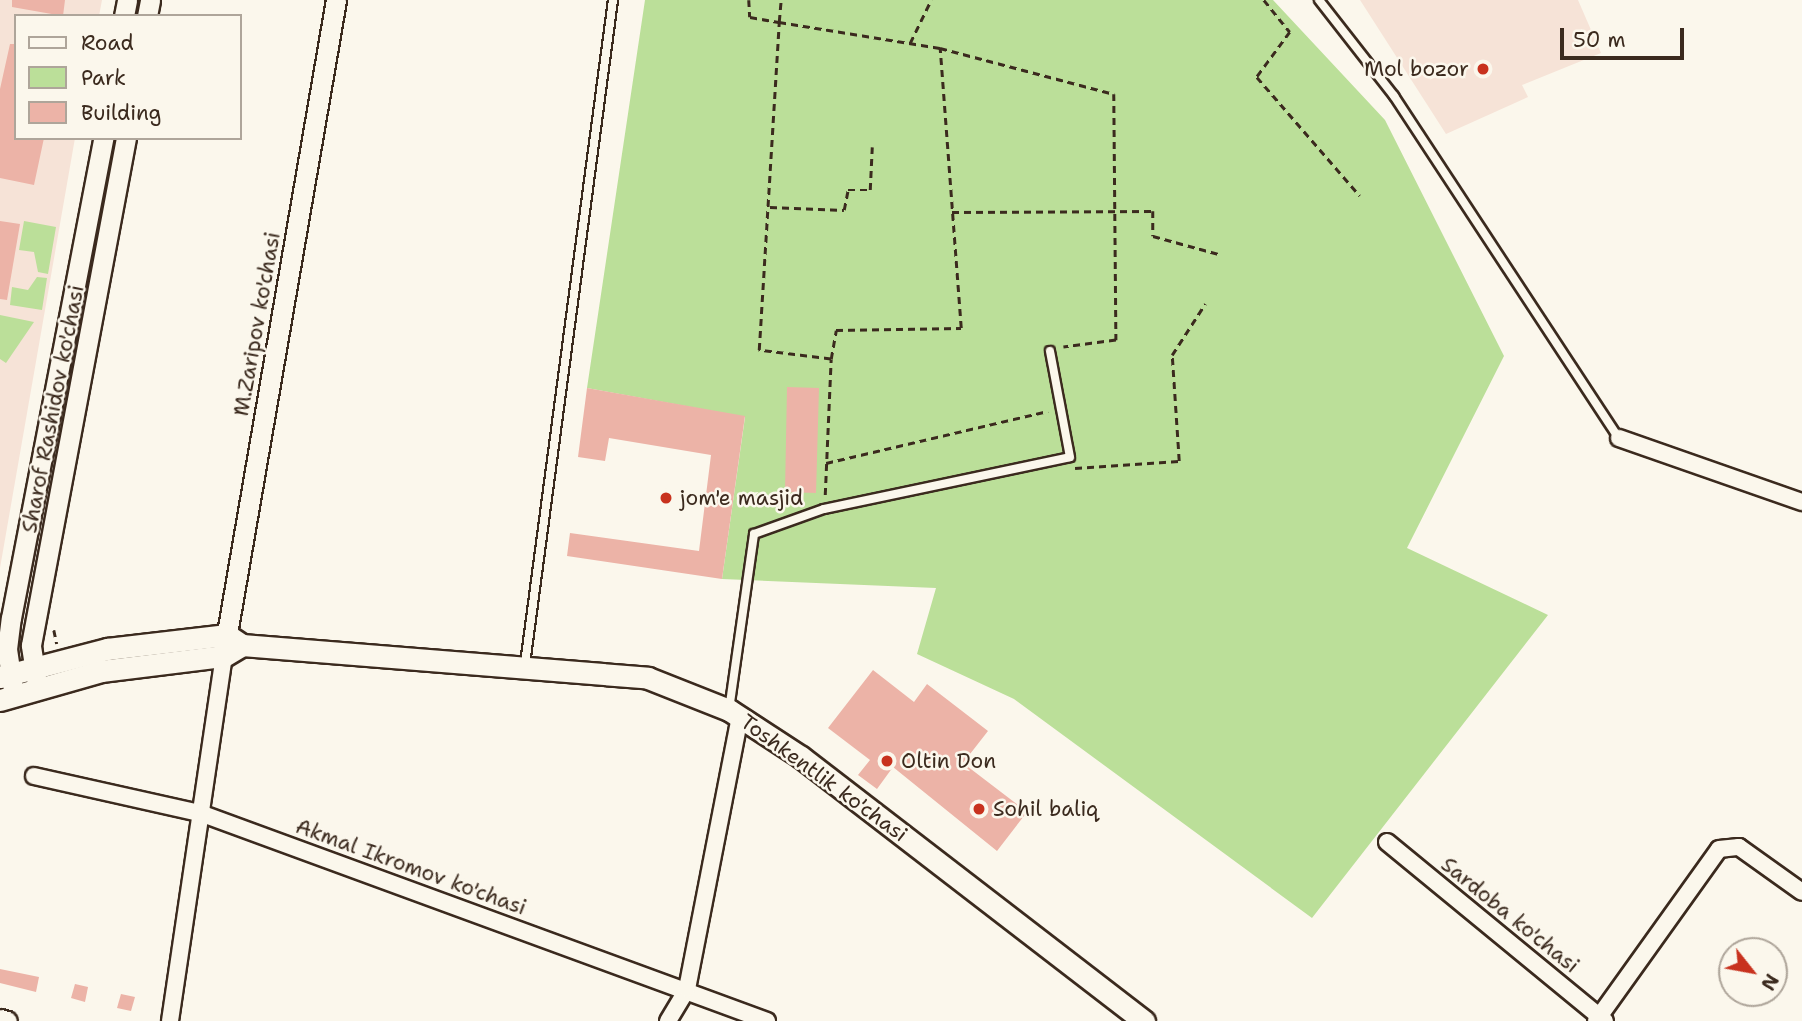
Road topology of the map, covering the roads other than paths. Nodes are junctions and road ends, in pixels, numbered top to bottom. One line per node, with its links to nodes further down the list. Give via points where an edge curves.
1 (337, 0): 9 (street, M.Zaripov ko'chasi)
2 (613, 0): 10 (lane)
3 (1319, 0): 7 (lane, via 1394,96)
4 (103, 140): 11 (street)
5 (125, 140): 12 (street, Sharof Rashidov ko'chasi)
6 (1050, 351): 14 (lane, via 1069,457 824,509 754,534)
7 (1619, 438): 8 (street)
8 (1802, 502)
9 (231, 645): 10 (main road, Toshkentlik ko'chasi); 12 (main road, Toshkentlik ko'chasi, via 113,669); 16 (street)
10 (525, 664): 14 (main road, Toshkentlik ko'chasi, via 648,678)
11 (5, 669): 12 (main road); 13 (street)
12 (35, 669): 13 (main road)
13 (7, 698)
14 (735, 713): 19 (street); 26 (main road, Toshkentlik ko'chasi)
15 (34, 776): 16 (street, Akmal Ikromov ko'chasi)
16 (200, 813): 19 (street, Akmal Ikromov ko'chasi); 23 (street)
17 (1387, 842): 21 (street, Sardoba ko'chasi)
18 (1802, 892): 21 (street, via 1739,846 1719,849)
19 (687, 989): 24 (street); 25 (street, Akmal Ikromov ko'chasi)
20 (0, 1019): 22 (street)
21 (1600, 1019)
22 (7, 1021)
23 (170, 1021)
24 (668, 1021)
25 (767, 1021)
26 (1144, 1021)

